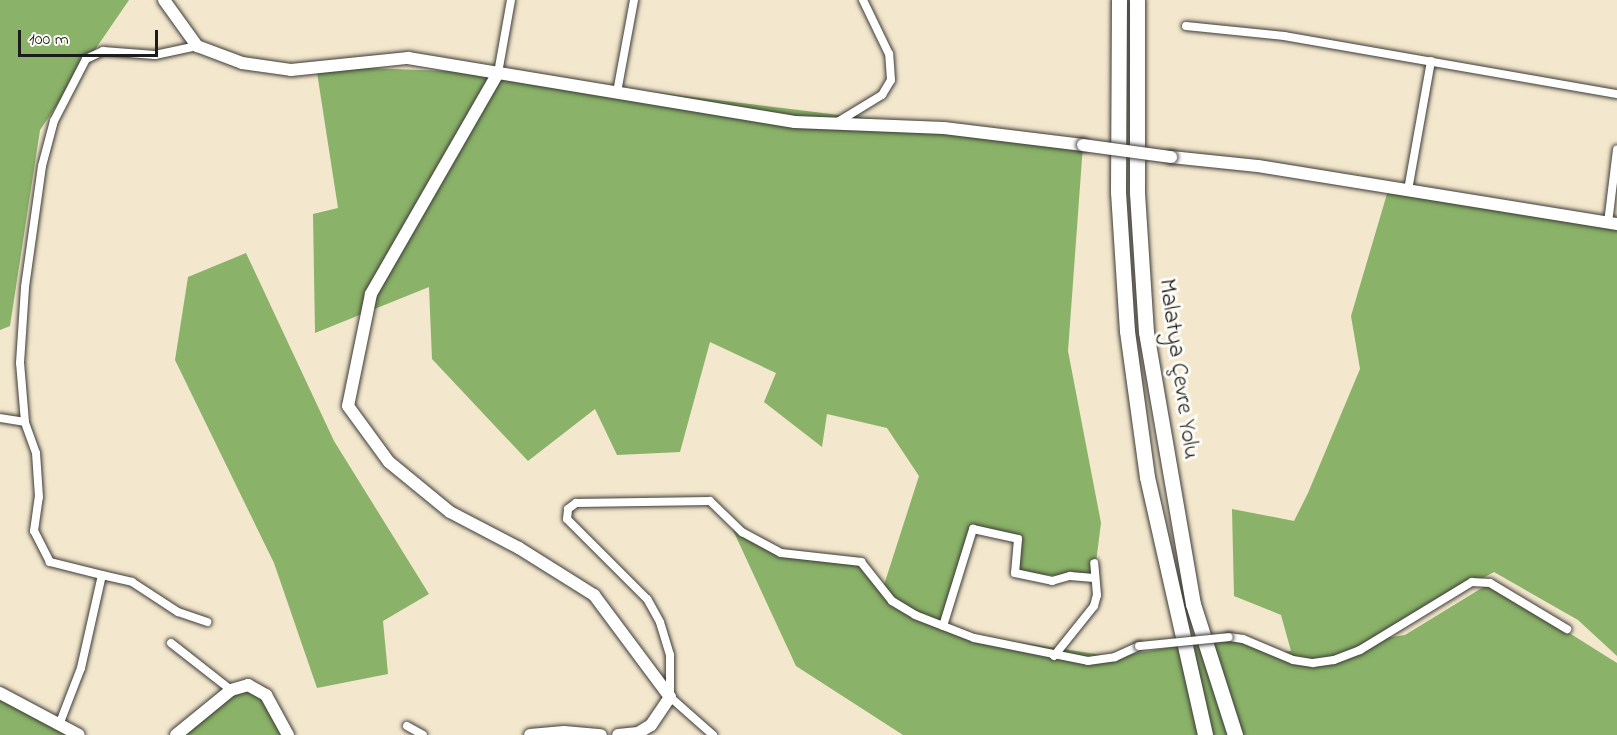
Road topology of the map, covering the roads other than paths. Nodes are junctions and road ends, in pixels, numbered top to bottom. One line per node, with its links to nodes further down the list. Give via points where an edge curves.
1 (164, 0): 8 (street)
2 (511, 0): 10 (street)
3 (634, 0): 11 (street)
4 (863, 0): 13 (street, via 889,54 891,80 882,95)
5 (1119, 0): 40 (highway, Malatya Çevre Yolu, via 1118,192 1127,331 1147,477)
6 (1137, 0): 41 (highway, Malatya Çevre Yolu, via 1137,193 1146,332 1193,604)
7 (1186, 26): 9 (street, via 1284,36)
8 (197, 46): 10 (street, via 242,63 291,70 408,58); 18 (street, via 156,55 103,51 86,58 69,87 42,166 25,287 20,363)
9 (1431, 61): 12 (street); 15 (street)
10 (498, 73): 11 (street); 29 (street, via 371,294 348,406 389,462 450,512 519,548 594,595)
11 (617, 92): 13 (street)
12 (1617, 94)
13 (831, 126): 15 (street, bridge, via 944,128)
14 (1617, 150): 16 (street)
15 (1408, 190): 16 (street)
16 (1613, 223)
17 (0, 418): 18 (street)
18 (25, 422): 20 (street, via 36,453 39,497 34,531 41,549 50,562)
19 (1094, 562): 21 (street)
20 (102, 575): 22 (street, via 132,582 148,596); 30 (street, via 81,668)
21 (1094, 578): 23 (street, via 1070,576 1052,581 1015,573 1018,539 973,529); 26 (street, via 1094,606 1064,638)
22 (207, 622)
23 (943, 626): 26 (street, via 974,638); 29 (street, via 892,601 861,562 781,553 742,532 710,501 576,503 568,509 567,519 647,599 660,622 670,655)
24 (1567, 629): 26 (street, bridge, via 1490,583 1472,582 1360,650 1334,660 1293,660 1229,637 1139,646 1115,657 1088,661)
25 (171, 643): 27 (street)
26 (1054, 656)
27 (231, 690): 33 (street); 34 (street, via 248,685 266,695)
28 (0, 693): 30 (street)
29 (670, 697): 38 (street, via 651,725 638,733); 39 (street)
30 (59, 725): 32 (street)
31 (406, 726): 35 (street)
32 (78, 735)
33 (176, 735)
34 (288, 735)
35 (423, 735)
36 (530, 735): 37 (street)
37 (601, 735)
38 (618, 735)
39 (713, 735)
40 (1205, 735)
41 (1235, 735)

